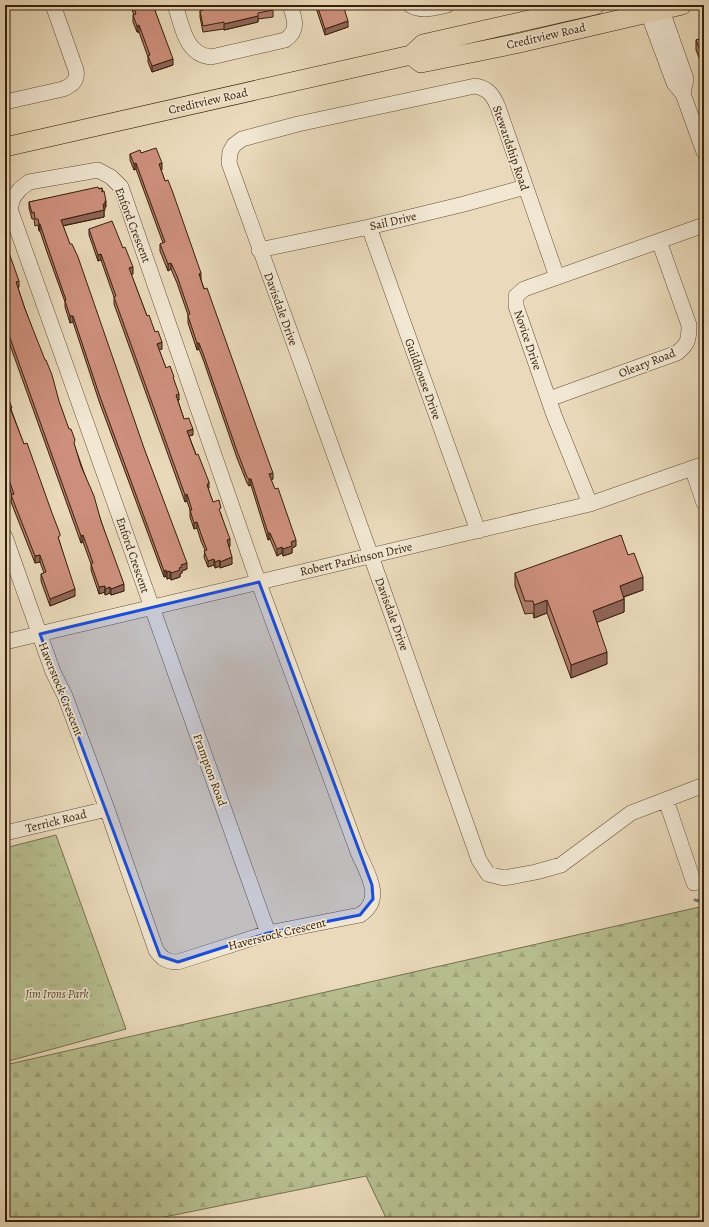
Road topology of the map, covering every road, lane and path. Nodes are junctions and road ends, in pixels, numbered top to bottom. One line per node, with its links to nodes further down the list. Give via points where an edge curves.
1 (53, 5): 10 (street, via 76,70 76,80 63,89)
2 (175, 5): 3 (street, via 188,42 197,53 204,56 285,40 295,26)
3 (290, 5)
4 (410, 5): 5 (street, via 426,10)
5 (447, 5)
6 (596, 5): 9 (main road, Creditview Road, via 423,44)
7 (682, 5): 8 (main road, Creditview Road)
8 (654, 8): 9 (main road, Creditview Road, via 515,44 421,62); 13 (street, via 674,83 683,94)
9 (411, 55): 12 (main road, Creditview Road)
10 (5, 102)
11 (298, 124): 14 (street, Stewardship Road, via 475,86 481,87 494,97); 18 (street, Davisdale Drive, via 242,139 230,152 229,163)
12 (5, 147)
13 (704, 152)
14 (525, 187): 16 (street, Sail Drive); 19 (street, Stewardship Road)
15 (704, 225): 17 (street, Novice Drive)
16 (369, 227): 18 (street, Sail Drive); 24 (street, Guildhouse Drive)
17 (659, 241): 19 (street, Novice Drive); 20 (street, Oleary Road, via 689,325 689,339 684,348 677,353)
18 (259, 250): 26 (street, Davisdale Drive)
19 (557, 277): 20 (street, Novice Drive, via 524,289 516,296 516,306)
20 (549, 399): 23 (street, Novice Drive)
21 (698, 466): 22 (street); 23 (street, Robert Parkinson Drive)
22 (704, 503)
23 (590, 504): 24 (street, Robert Parkinson Drive)
24 (478, 531): 26 (street, Robert Parkinson Drive)
25 (5, 537): 29 (street, Haverstock Crescent)
26 (371, 556): 27 (street, Robert Parkinson Drive); 32 (street, Davisdale Drive, via 479,860 488,874 504,878 561,865 631,813)
27 (259, 582): 28 (street, Robert Parkinson Drive); 28 (street, Enford Crescent, via 121,187 111,177 98,170 29,182 13,198 10,209); 36 (street, Haverstock Crescent, via 374,892 370,905 360,915)
28 (152, 608): 29 (street, Robert Parkinson Drive); 36 (street, Frampton Road)
29 (40, 634): 30 (street, Robert Parkinson Drive); 33 (street, Haverstock Crescent)
30 (5, 642)
31 (704, 785): 32 (street, Davisdale Drive)
32 (666, 800): 35 (street)
33 (107, 809): 34 (street, Terrick Road); 36 (street, Haverstock Crescent, via 156,950 164,960 178,962)
34 (5, 833)
35 (694, 883)
36 (268, 934)

